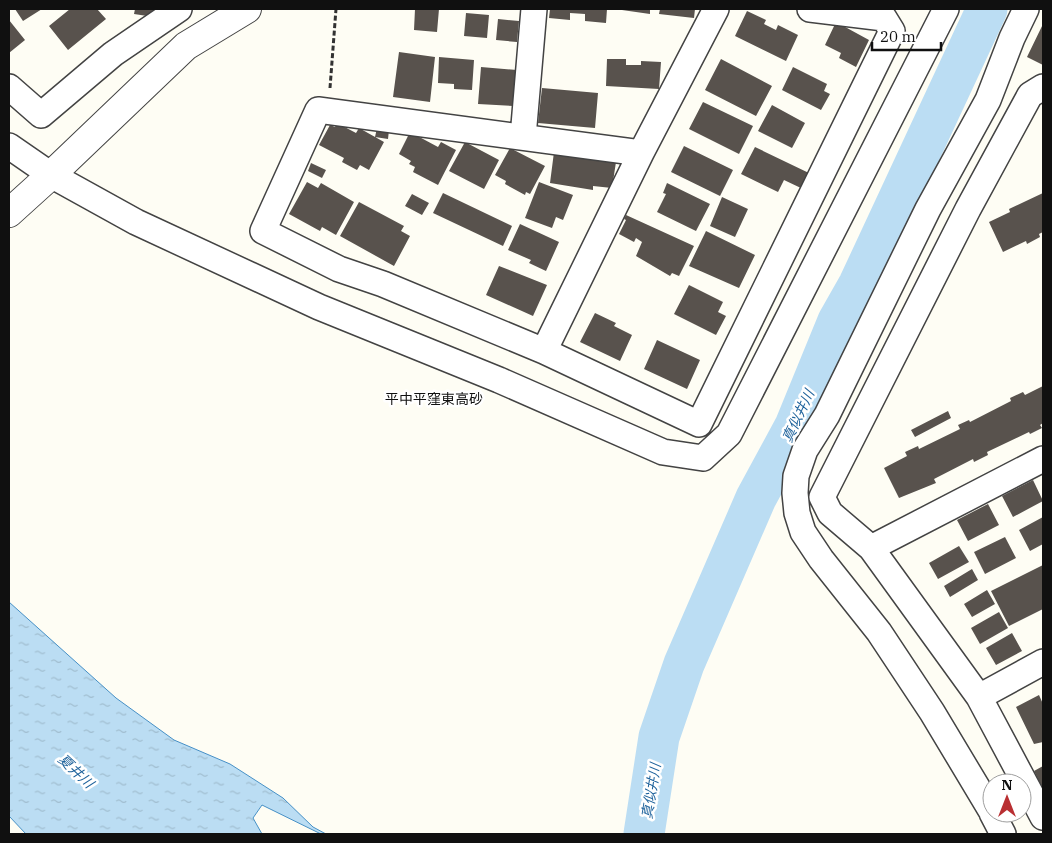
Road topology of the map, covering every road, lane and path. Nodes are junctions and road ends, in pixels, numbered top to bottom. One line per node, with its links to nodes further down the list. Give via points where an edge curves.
1 (179, 9): 9 (street, via 113,54 41,114)
2 (246, 9): 15 (street, via 186,46)
3 (336, 9): 11 (path)
4 (534, 9): 12 (street)
5 (716, 9): 14 (street)
6 (810, 9): 17 (street, via 884,18 892,31 699,424)
7 (946, 9): 15 (street, via 729,434 703,458 663,452 319,307)
8 (1026, 9): 22 (street, via 988,100 928,209 827,416 805,450 796,476 795,493 803,532 879,632)
9 (9, 87)
10 (1043, 87): 19 (street, via 1030,95 972,201 822,497 830,513)
11 (328, 112): 12 (street); 17 (street, via 318,110 263,231 340,269)
12 (523, 137): 14 (street)
13 (9, 146): 15 (street)
14 (641, 153): 17 (street)
15 (47, 178): 16 (street)
16 (9, 213)
17 (544, 351)
18 (1043, 459): 19 (street)
19 (871, 548): 21 (street)
20 (1043, 662): 21 (street)
21 (979, 697): 23 (street)
22 (982, 796)
23 (1043, 817)

